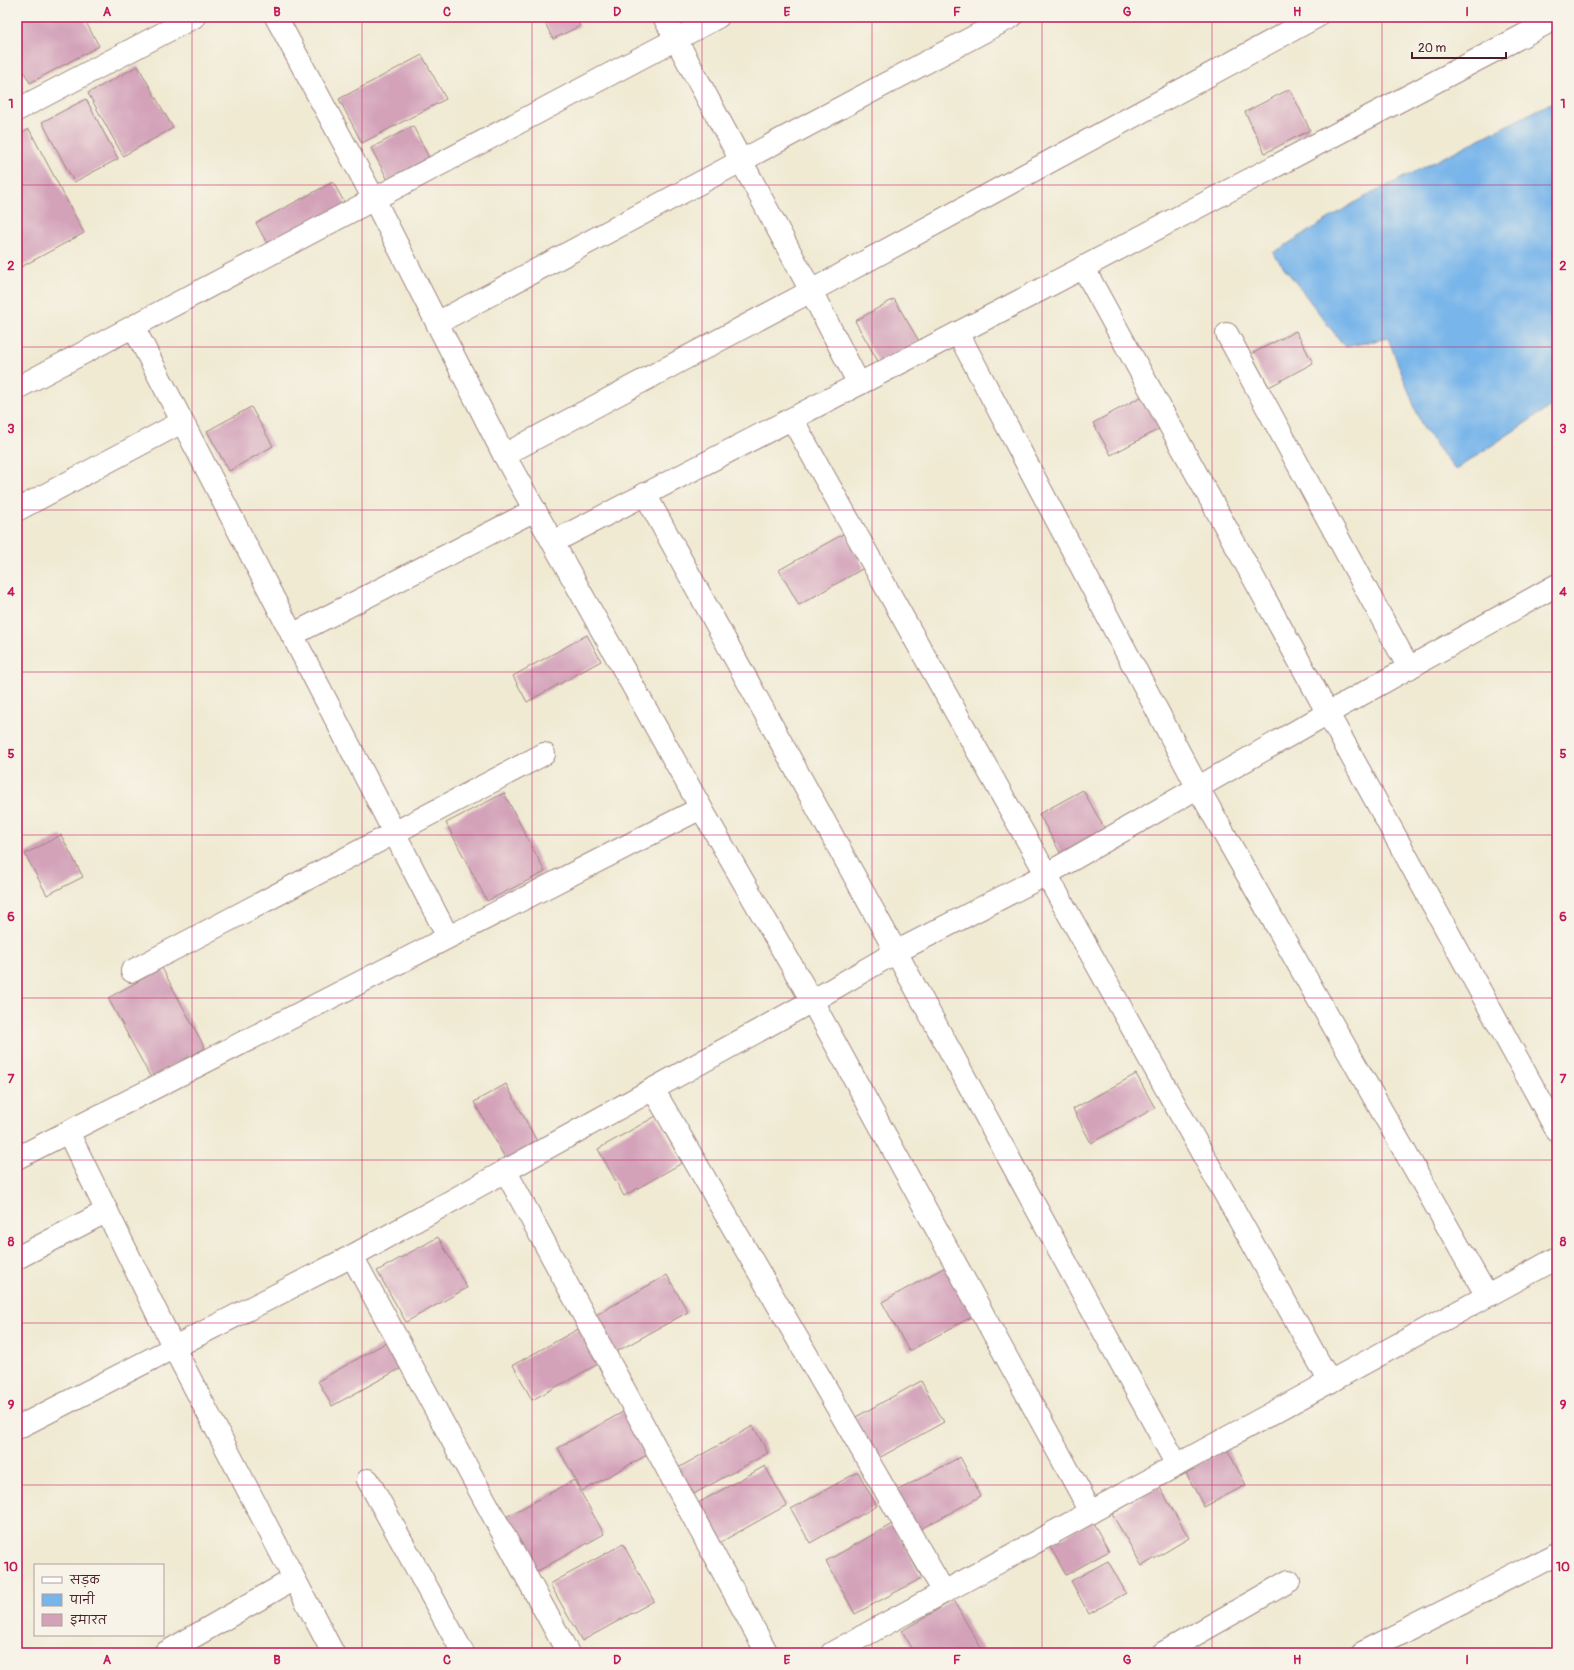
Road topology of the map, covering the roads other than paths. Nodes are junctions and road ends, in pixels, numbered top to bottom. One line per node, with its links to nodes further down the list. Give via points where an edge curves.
1 (194, 17): 9 (street)
2 (276, 17): 11 (street)
3 (664, 17): 8 (street)
4 (718, 17): 8 (street)
5 (1011, 17): 10 (street)
6 (1316, 17): 13 (street)
7 (1545, 24): 12 (street)
8 (675, 40): 10 (street); 11 (street)
9 (17, 110)
10 (741, 161): 13 (street); 14 (street)
11 (374, 199): 14 (street); 15 (street)
12 (1083, 267): 16 (street); 30 (street)
13 (811, 291): 18 (street); 22 (street)
14 (436, 323): 22 (street)
15 (134, 328): 19 (street); 21 (street)
16 (958, 333): 18 (street); 32 (street)
17 (1227, 334): 29 (street)
18 (859, 384): 20 (street)
19 (17, 388)
20 (792, 419): 23 (street); 35 (street)
21 (182, 422): 24 (street); 28 (street)
22 (504, 455): 25 (street)
23 (645, 494): 26 (street); 37 (street)
24 (17, 510)
25 (535, 510): 26 (street); 28 (street)
26 (553, 542): 33 (street)
27 (1557, 586): 29 (street)
28 (292, 636): 34 (street)
29 (1409, 668): 30 (street)
30 (1328, 713): 32 (street); 41 (street)
31 (544, 754): 34 (street)
32 (1198, 788): 35 (street); 49 (street)
33 (701, 808): 36 (street); 39 (street)
34 (393, 832): 36 (street); 38 (street)
35 (1047, 874): 37 (street); 51 (street)
36 (448, 937): 42 (street)
37 (896, 952): 39 (street); 53 (street)
38 (132, 971)
39 (812, 1001): 40 (street); 55 (street)
40 (653, 1089): 44 (street); 59 (street)
41 (1557, 1131)
42 (68, 1132): 43 (street); 45 (street)
43 (17, 1158)
44 (505, 1170): 46 (street); 64 (street)
45 (107, 1211): 47 (street); 50 (street)
46 (352, 1256): 50 (street); 63 (street)
47 (17, 1258)
48 (1557, 1258): 49 (street)
49 (1486, 1296): 51 (street)
50 (174, 1348): 52 (street); 57 (street)
51 (1330, 1382): 53 (street)
52 (17, 1428)
53 (1177, 1465): 55 (street)
54 (368, 1480): 62 (street)
55 (1091, 1512): 59 (street)
56 (1557, 1554): 67 (street)
57 (294, 1580): 60 (street); 61 (street)
58 (1289, 1581): 66 (street)
59 (944, 1592): 65 (street)
60 (165, 1653)
61 (333, 1653)
62 (463, 1653)
63 (568, 1653)
64 (767, 1653)
65 (832, 1653)
66 (1163, 1653)
67 (1362, 1653)

